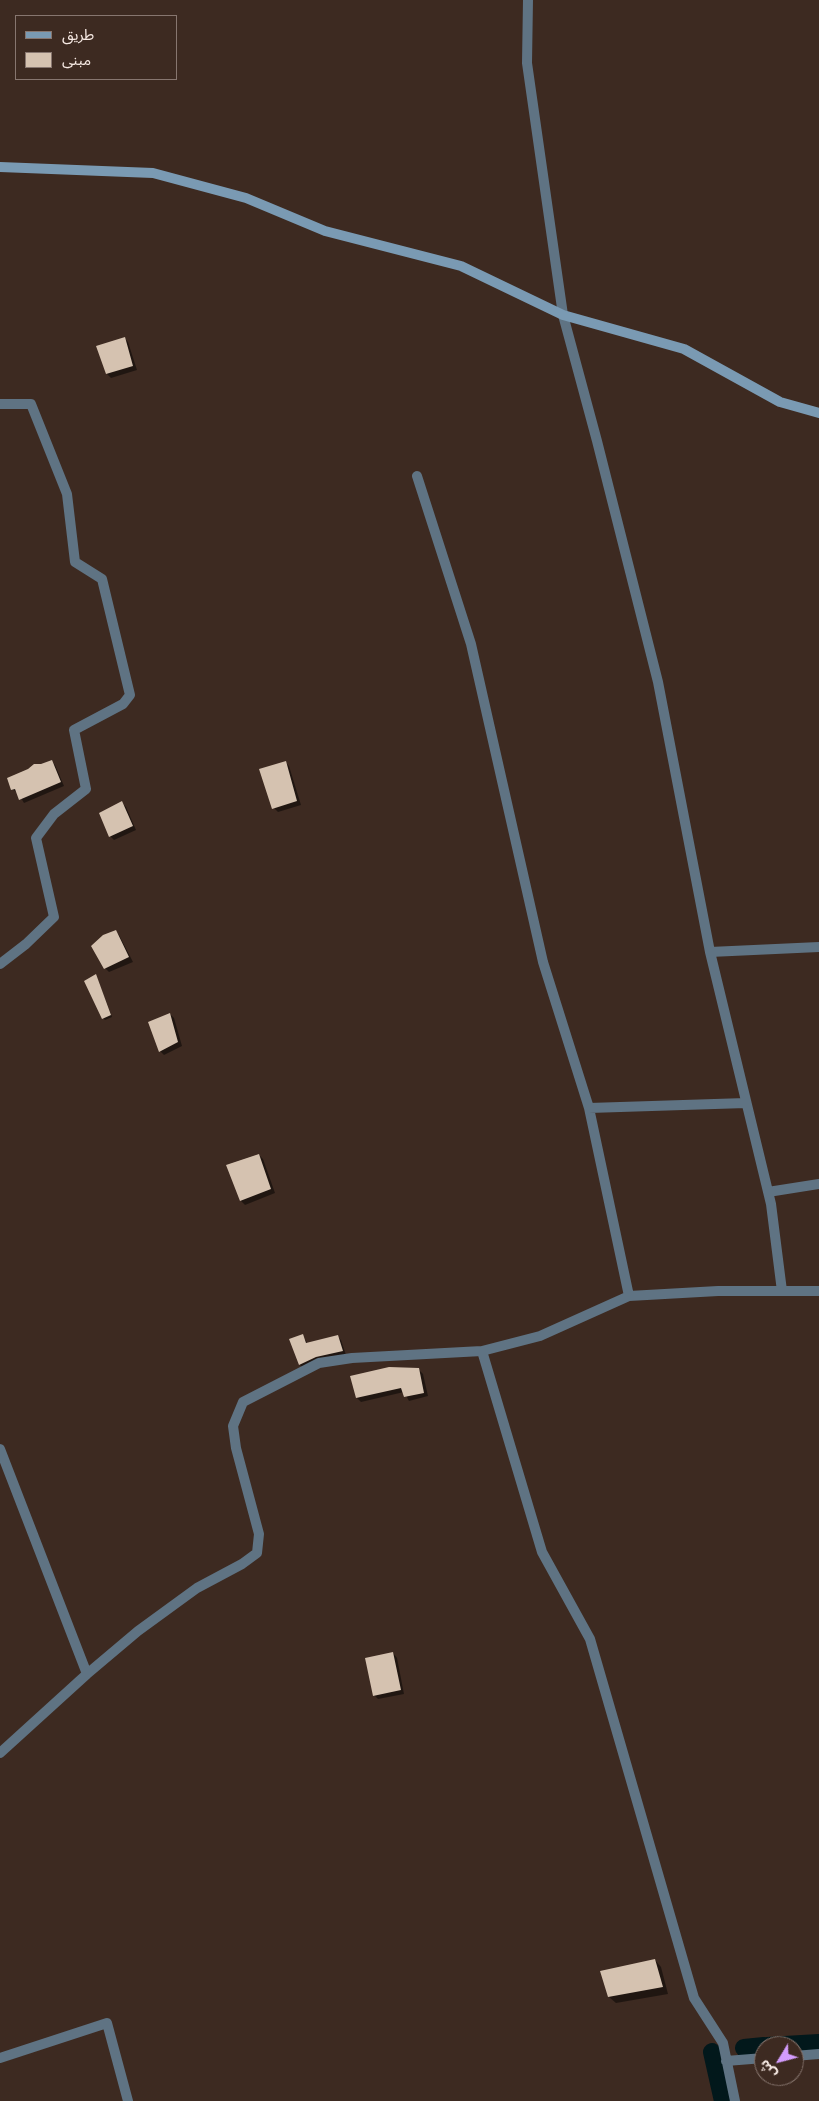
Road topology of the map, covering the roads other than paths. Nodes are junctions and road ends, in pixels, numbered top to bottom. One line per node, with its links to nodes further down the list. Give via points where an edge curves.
1 (528, 0): 3 (street, via 527,64)
2 (0, 166): 3 (street, via 153,173 246,198 325,232 461,266)
3 (563, 315): 5 (street, via 684,349 780,402); 8 (street, via 658,682)
4 (0, 404): 9 (street, via 31,404 67,494 75,562 102,579 130,695 123,704 74,730 86,789 54,814 36,838 54,917)
5 (819, 413)
6 (417, 476): 11 (street, via 471,644 543,962)
7 (819, 947): 8 (street)
8 (710, 952): 10 (street)
9 (0, 964)
10 (746, 1103): 11 (street); 13 (street)
11 (588, 1108): 16 (street)
12 (819, 1184): 13 (street)
13 (768, 1192): 14 (street)
14 (782, 1291): 15 (street); 16 (street)
15 (819, 1291)
16 (630, 1296): 17 (street, via 540,1336)
17 (482, 1351): 19 (street, via 352,1358 319,1363 243,1402 233,1426 259,1534 257,1553 197,1588); 25 (street, via 542,1552 590,1639 694,1998 723,2043)
18 (0, 1450): 19 (street)
19 (87, 1674): 20 (street)
20 (0, 1753)
21 (819, 2054): 22 (street)
22 (804, 2055)
23 (0, 2058): 26 (street, via 107,2023)
24 (754, 2059): 25 (street)
25 (726, 2061): 27 (street)
26 (128, 2101)
27 (735, 2101)

